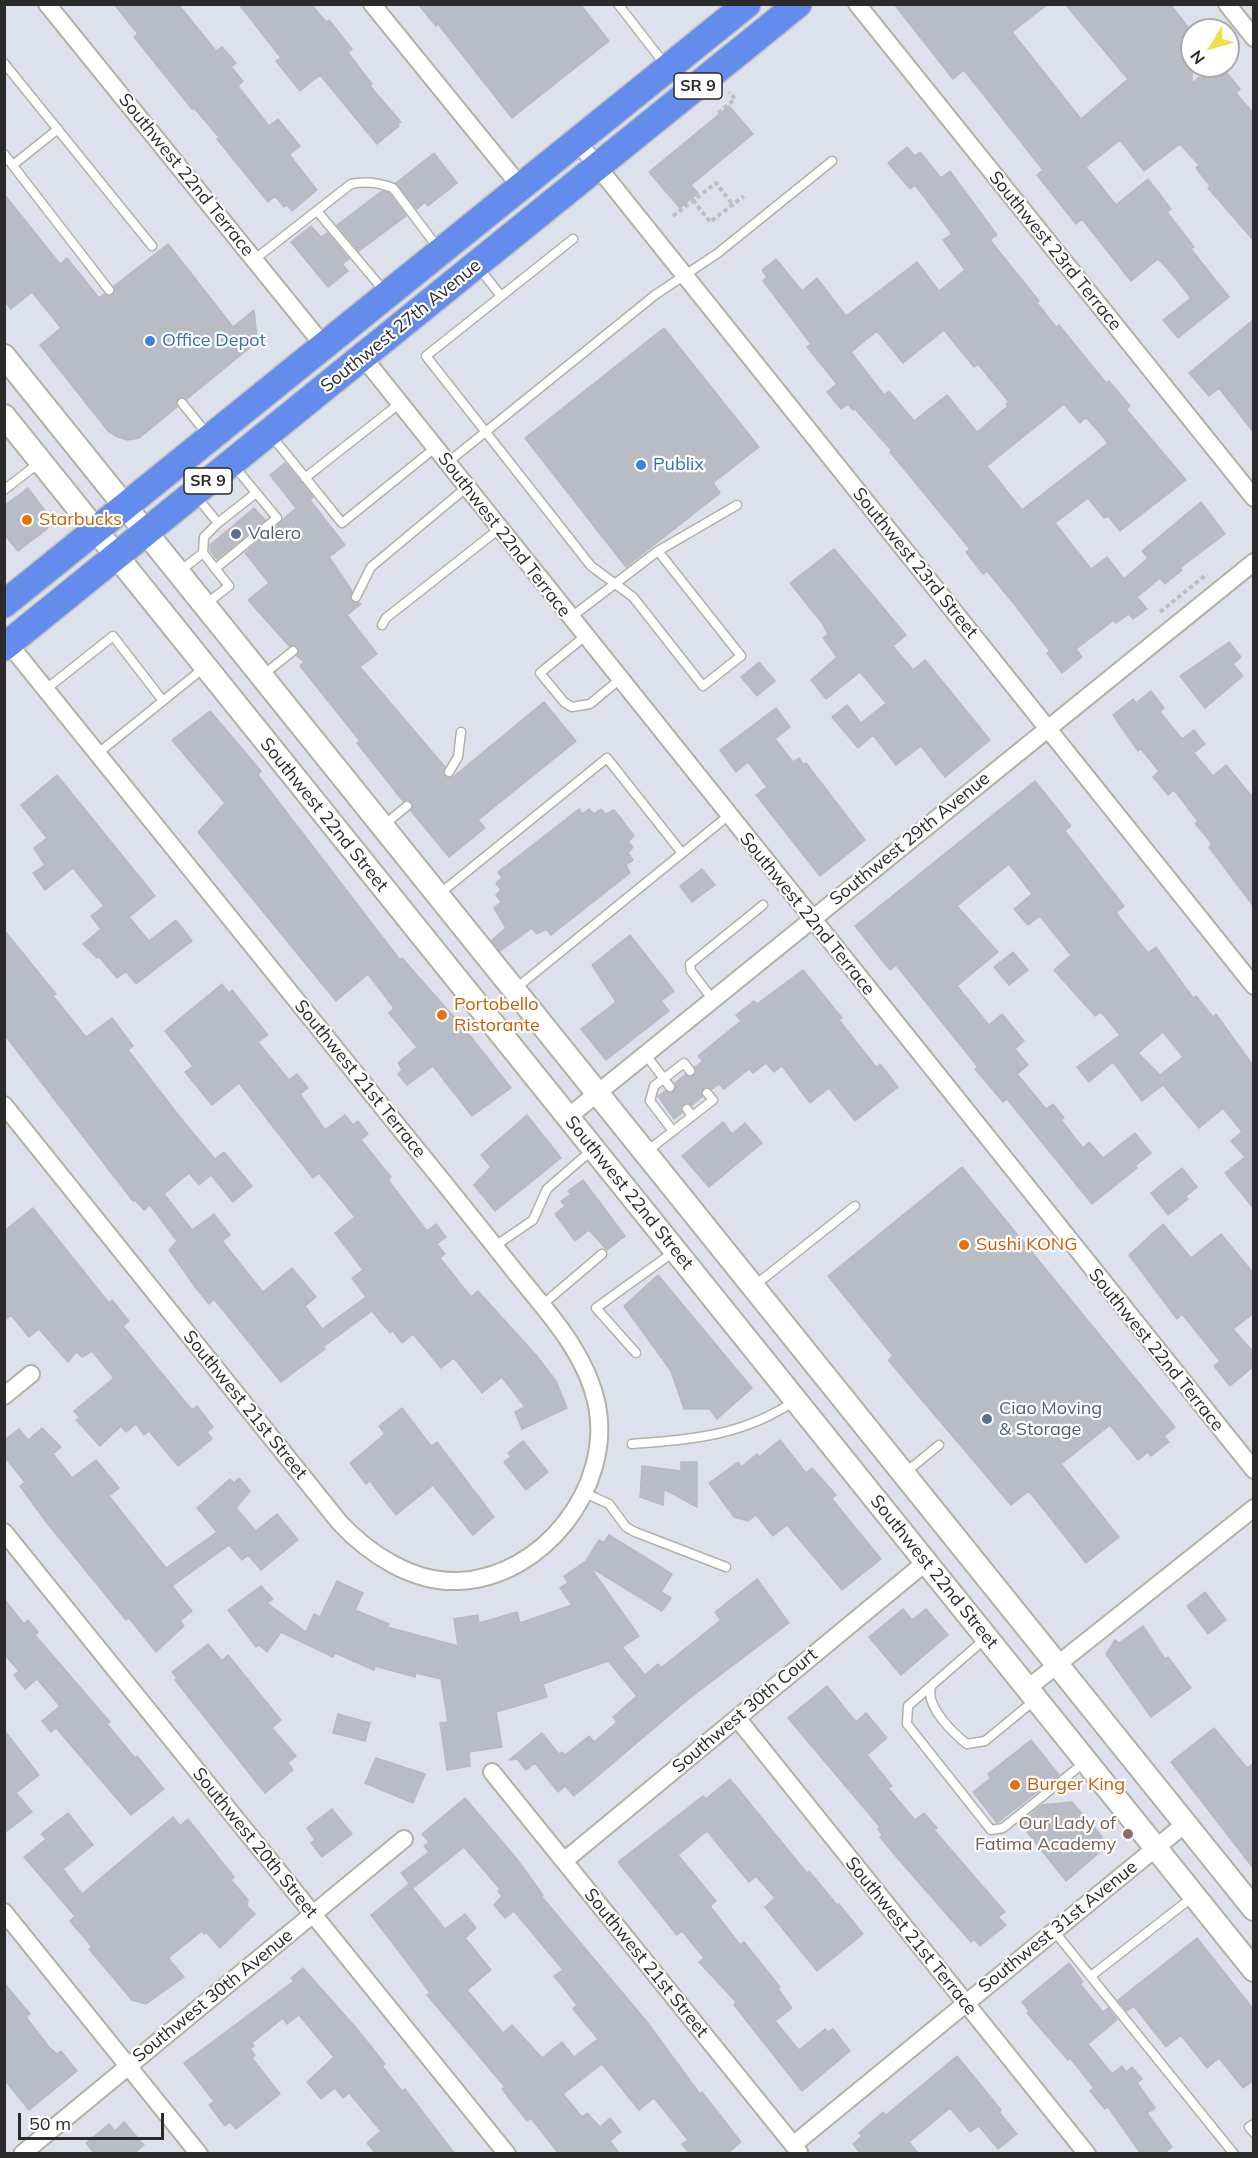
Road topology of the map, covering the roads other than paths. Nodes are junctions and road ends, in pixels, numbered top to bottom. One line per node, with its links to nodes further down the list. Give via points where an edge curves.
1 (47, 4): 22 (street, Southwest 22nd Terrace)
2 (372, 4): 16 (street)
3 (618, 4): 10 (lane)
4 (747, 4): 10 (highway, Southwest 27th Avenue / SR 9)
5 (798, 4): 15 (highway, Southwest 27th Avenue / SR 9)
6 (857, 4): 47 (street, Southwest 23rd Terrace)
7 (1227, 4): 8 (street)
8 (1254, 38)
9 (4, 63): 11 (lane)
10 (668, 68): 12 (highway, Southwest 27th Avenue / SR 9)
11 (58, 129): 13 (lane); 20 (lane)
12 (577, 141): 15 (street, Southwest 23rd Street); 16 (highway, Southwest 27th Avenue / SR 9)
13 (8, 161): 25 (lane)
14 (831, 161): 24 (lane)
15 (597, 167): 19 (highway, Southwest 27th Avenue / SR 9); 24 (street, Southwest 23rd Street)
16 (520, 186): 19 (highway, via 521,211); 21 (highway, Southwest 27th Avenue / SR 9)
17 (317, 211): 21 (lane, via 351,184 384,184 393,188); 22 (lane); 27 (lane)
18 (573, 239): 26 (lane)
19 (504, 243): 23 (highway, Southwest 27th Avenue / SR 9)
20 (152, 246)
21 (440, 252): 27 (highway, Southwest 27th Avenue / SR 9)
22 (255, 259): 28 (street, Southwest 22nd Terrace)
23 (477, 265): 26 (lane); 30 (highway, Southwest 27th Avenue / SR 9)
24 (686, 275): 36 (lane); 74 (street, Southwest 23rd Street)
25 (109, 290)
26 (501, 296): 36 (lane, via 426,356)
27 (380, 300): 28 (highway, Southwest 27th Avenue / SR 9); 30 (highway, via 360,334)
28 (324, 346): 31 (highway, via 326,369); 37 (highway, Southwest 27th Avenue / SR 9)
29 (4, 356): 48 (main road, Southwest 22nd Street)
30 (363, 357): 31 (highway, Southwest 27th Avenue / SR 9); 33 (street, Southwest 22nd Terrace)
31 (310, 400): 35 (highway, Southwest 27th Avenue / SR 9)
32 (182, 403): 37 (lane)
33 (399, 404): 38 (street, Southwest 22nd Terrace); 42 (lane)
34 (4, 416): 39 (main road, Southwest 22nd Street)
35 (269, 432): 40 (highway, Southwest 27th Avenue / SR 9); 42 (lane)
36 (487, 432): 41 (lane); 60 (lane, via 591,566)
37 (210, 438): 48 (highway, Southwest 27th Avenue / SR 9)
38 (435, 448): 41 (street, Southwest 22nd Terrace); 42 (lane, via 342,523)
39 (41, 462): 44 (lane); 52 (main road, Southwest 22nd Street)
40 (231, 462): 45 (lane); 46 (highway, Southwest 27th Avenue / SR 9)
41 (447, 463): 43 (street, Southwest 22nd Terrace)
42 (305, 478)
43 (466, 487): 51 (street, Southwest 22nd Terrace); 61 (lane, via 371,567)
44 (4, 490)
45 (256, 492): 50 (lane); 58 (lane, via 277,518)
46 (193, 493): 50 (lane); 53 (highway, Southwest 27th Avenue / SR 9)
47 (1254, 498)
48 (127, 505): 52 (highway, Southwest 27th Avenue / SR 9); 53 (main road, Southwest 22nd Street)
49 (738, 505): 54 (lane)
50 (218, 523): 55 (lane, via 204,537)
51 (499, 529): 64 (street, Southwest 22nd Terrace); 65 (lane)
52 (97, 530): 56 (main road, Southwest 22nd Street); 62 (highway, Southwest 27th Avenue / SR 9)
53 (147, 530): 56 (highway, Southwest 27th Avenue / SR 9); 59 (main road, Southwest 22nd Street)
54 (658, 551): 60 (lane); 60 (lane, via 741,656 703,686 633,597)
55 (203, 553): 58 (lane); 59 (lane)
56 (117, 555): 67 (highway, Southwest 27th Avenue / SR 9); 69 (main road, Southwest 22nd Street)
57 (1254, 562): 74 (street, Southwest 29th Avenue)
58 (215, 569): 63 (lane, via 229,586)
59 (180, 571): 63 (main road, Southwest 22nd Street)
60 (615, 584): 64 (lane)
61 (356, 597)
62 (4, 604)
63 (206, 604): 70 (main road, Southwest 22nd Street)
64 (570, 618): 66 (street, Southwest 22nd Terrace)
65 (382, 625)
66 (584, 637): 71 (street, Southwest 22nd Terrace); 71 (lane, via 540,674 572,707 590,704)
67 (7, 646): 72 (street, Southwest 21st Terrace)
68 (293, 651): 70 (lane)
69 (206, 667): 73 (lane); 81 (main road, Southwest 22nd Street)
70 (263, 675): 80 (main road, Southwest 22nd Street)
71 (620, 680): 79 (street, Southwest 22nd Terrace)
72 (45, 690): 73 (lane, via 113,636); 76 (street, Southwest 21st Terrace)
73 (163, 701): 76 (lane)
74 (1047, 728): 85 (street, Southwest 29th Avenue); 86 (street, Southwest 23rd Street)
75 (461, 732): 77 (lane, via 458,757)
76 (97, 754): 101 (street, Southwest 21st Terrace)
77 (449, 771)
78 (407, 806): 80 (lane)
79 (728, 816): 82 (lane); 85 (street, Southwest 22nd Terrace)
80 (383, 826): 81 (main road); 83 (main road, Southwest 22nd Street)
81 (352, 850): 96 (main road, Southwest 22nd Street)
82 (682, 853): 83 (lane, via 607,758); 87 (lane)
83 (438, 895): 87 (main road, Southwest 22nd Street)
84 (763, 905): 88 (lane, via 690,964)
85 (811, 920): 88 (street, Southwest 29th Avenue); 112 (street, Southwest 22nd Terrace)
86 (1254, 986)
87 (514, 990): 93 (main road, Southwest 22nd Street)
88 (713, 1000): 89 (street, Southwest 29th Avenue)
89 (646, 1055): 91 (lane); 93 (street, Southwest 29th Avenue)
90 (690, 1071): 91 (lane, via 684,1064)
91 (664, 1078): 92 (lane); 97 (lane, via 654,1086 650,1101)
92 (670, 1087)
93 (598, 1093): 96 (street, Southwest 29th Avenue); 99 (main road, Southwest 22nd Street)
94 (707, 1093): 97 (lane, via 713,1100 690,1113)
95 (4, 1105): 118 (street, Southwest 21st Street, via 355,1539 413,1573 455,1581 494,1574)
96 (568, 1117): 98 (main road, Southwest 22nd Street)
97 (673, 1131): 99 (lane)
98 (593, 1149): 101 (lane, via 547,1189 533,1220); 102 (main road, Southwest 22nd Street)
99 (645, 1152): 104 (main road, Southwest 22nd Street)
100 (855, 1206): 104 (lane)
101 (495, 1246): 105 (street, Southwest 21st Terrace)
102 (676, 1251): 106 (lane, via 596,1308); 109 (main road, Southwest 22nd Street)
103 (602, 1254): 105 (lane)
104 (754, 1287): 113 (main road, Southwest 22nd Street)
105 (542, 1305): 114 (street, Southwest 21st Terrace, via 575,1351 593,1391 599,1446)
106 (636, 1353)
107 (31, 1374): 108 (street)
108 (4, 1396)
109 (796, 1400): 110 (lane, via 769,1418 744,1428 684,1440); 119 (main road, Southwest 22nd Street)
110 (632, 1444)
111 (939, 1445): 113 (lane)
112 (1254, 1470)
113 (904, 1473): 117 (main road, Southwest 22nd Street)
114 (585, 1493): 118 (street, Southwest 21st Terrace); 120 (lane, via 609,1504 626,1527 635,1532)
115 (1254, 1508): 122 (street)
116 (4, 1532): 135 (street, Southwest 20th Street)
117 (956, 1538): 119 (main road); 122 (main road, Southwest 22nd Street)
118 (546, 1542)
119 (926, 1562): 121 (main road, Southwest 22nd Street); 125 (street, Southwest 30th Court)
120 (726, 1567)
121 (986, 1638): 123 (lane); 124 (main road, Southwest 22nd Street)
122 (1058, 1666): 124 (street); 128 (main road, Southwest 22nd Street)
123 (931, 1686): 124 (lane, via 932,1704 968,1744 985,1741); 126 (lane, via 908,1706 907,1724 991,1830 1003,1828)
124 (1032, 1694): 126 (main road, Southwest 22nd Street)
125 (737, 1718): 131 (street, Southwest 30th Court); 139 (street, Southwest 21st Terrace)
126 (1086, 1761): 130 (main road, Southwest 22nd Street)
127 (492, 1772): 131 (street, Southwest 21st Street)
128 (1185, 1824): 130 (street, Southwest 31st Avenue); 133 (main road, Southwest 22nd Street)
129 (404, 1839): 135 (street, Southwest 30th Avenue)
130 (1156, 1848): 132 (main road, Southwest 22nd Street); 136 (street, Southwest 31st Avenue)
131 (564, 1861): 143 (street, Southwest 21st Street)
132 (1194, 1896): 137 (main road, Southwest 22nd Street); 138 (lane)
133 (1253, 1906)
134 (4, 1912): 140 (street)
135 (313, 1914): 140 (street, Southwest 30th Avenue); 146 (street, Southwest 20th Street)
136 (1054, 1930): 138 (lane); 139 (street, Southwest 31st Avenue)
137 (1254, 1970)
138 (1091, 1976): 148 (lane)
139 (965, 2003): 143 (street, Southwest 31st Avenue); 147 (street, Southwest 21st Terrace)
140 (128, 2066): 144 (street, Southwest 30th Avenue); 145 (street)
141 (1254, 2124): 142 (lane, via 1249,2127)
142 (1254, 2133)
143 (796, 2149)
144 (22, 2154)
145 (199, 2154)
146 (507, 2154)
147 (1086, 2154)
148 (1234, 2154)

